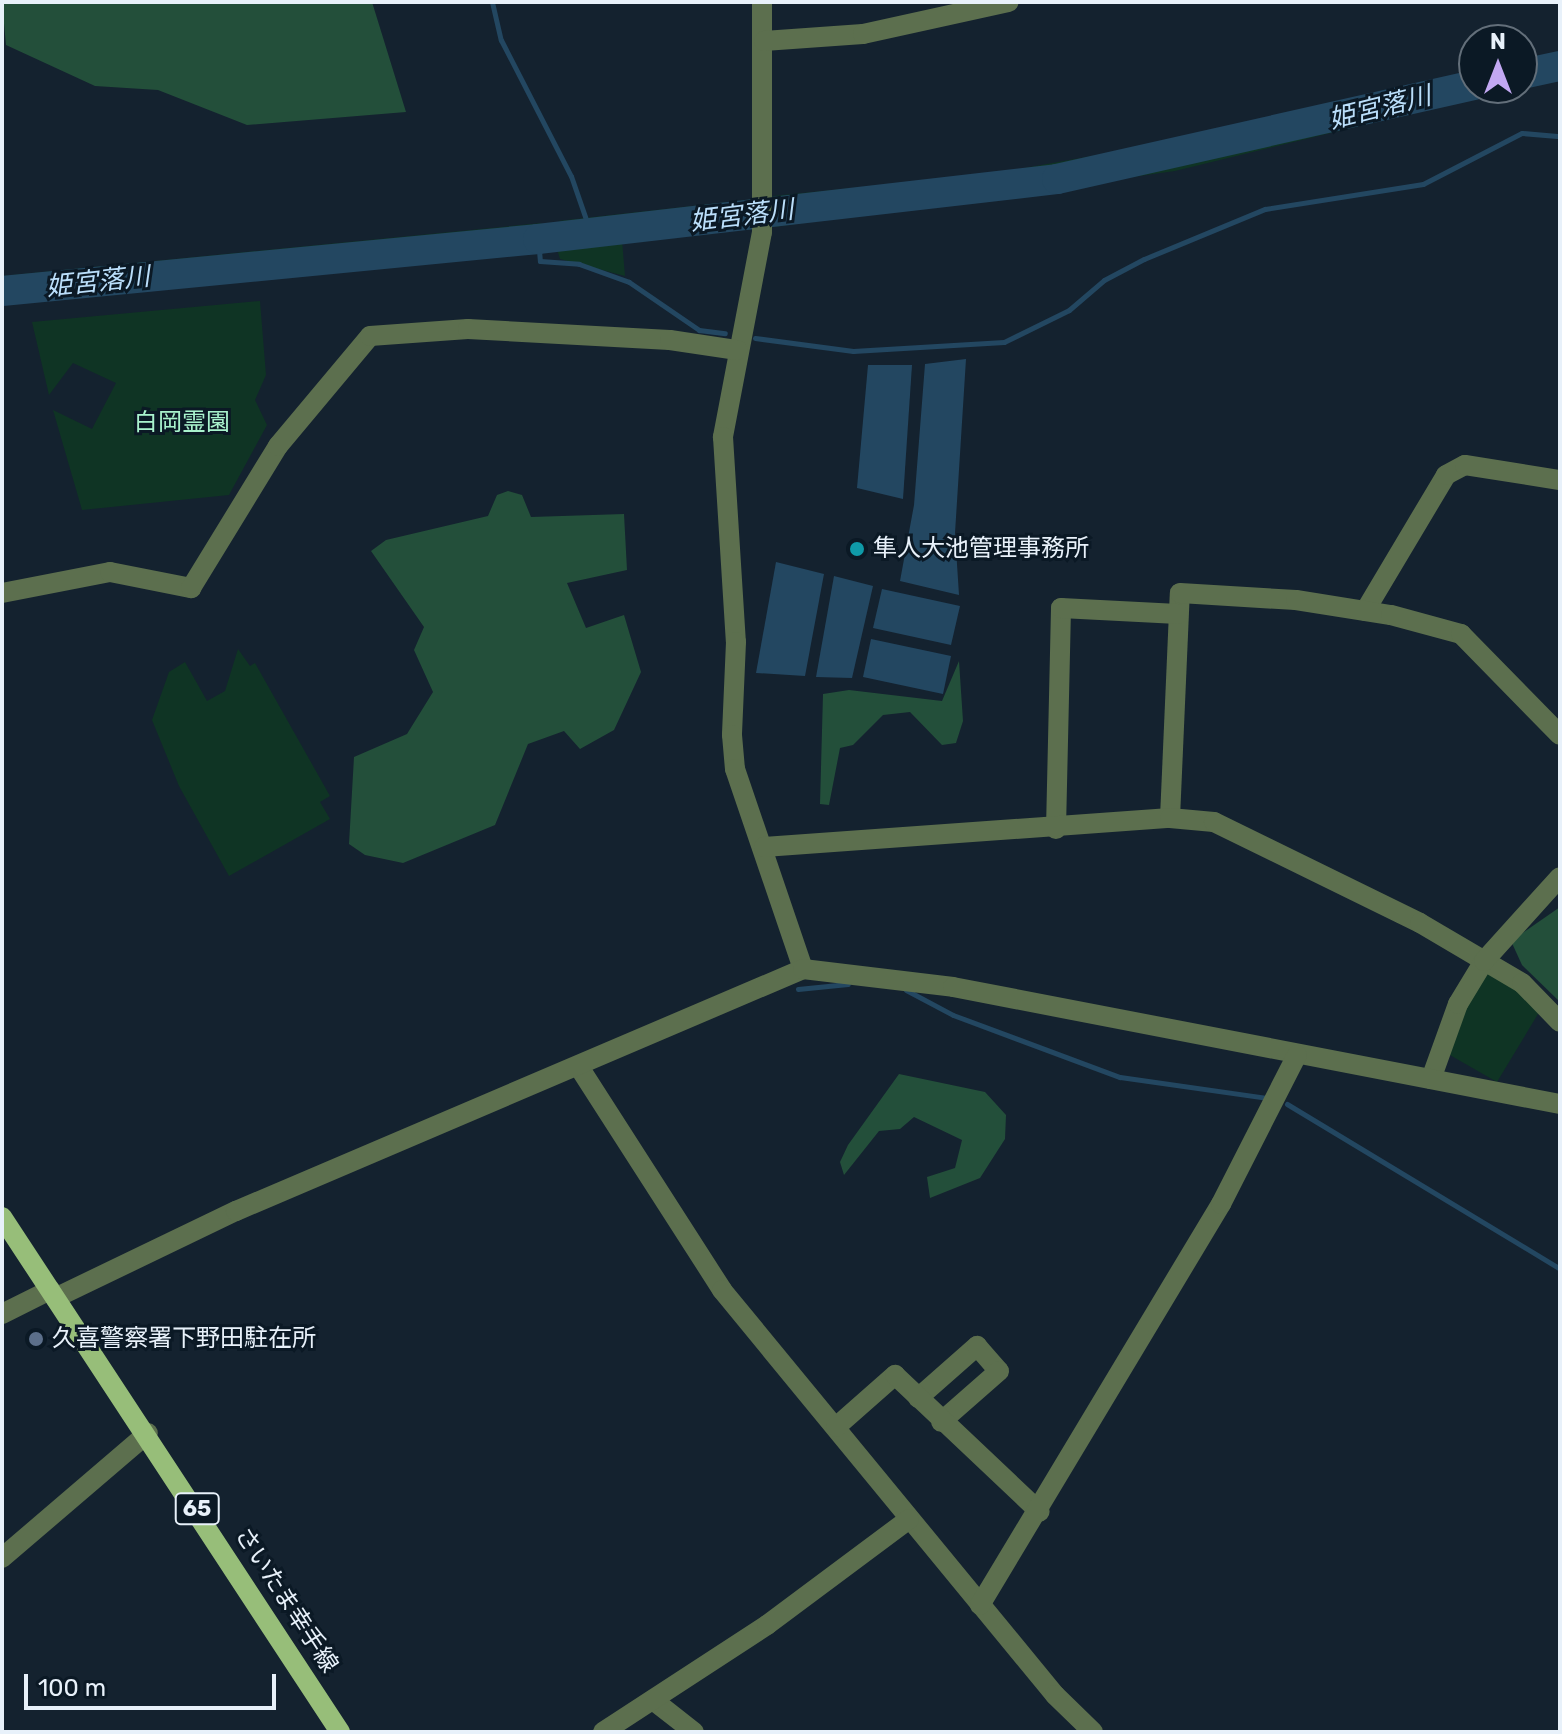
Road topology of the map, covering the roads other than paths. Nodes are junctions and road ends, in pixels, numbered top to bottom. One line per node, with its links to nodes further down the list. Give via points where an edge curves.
1 (762, 2): 3 (street)
2 (1009, 2): 3 (street, via 863,34)
3 (764, 41): 4 (street, via 762,232)
4 (737, 350): 6 (street, via 468,329 370,336 278,446 191,588 110,572); 12 (street, via 723,437 736,642 732,735 735,769)
5 (1560, 480): 7 (street, via 1465,465 1446,475)
6 (2, 593)
7 (1365, 611): 8 (street, via 1180,593); 9 (street, via 1461,634)
8 (1178, 614): 10 (street); 11 (street, via 1061,608)
9 (1560, 735)
10 (1170, 818): 11 (street); 14 (street, via 1247,833)
11 (1056, 829): 12 (street)
12 (764, 847): 15 (street)
13 (1560, 877): 14 (street)
14 (1484, 961): 16 (street, via 1522,983); 19 (street, via 1458,1004)
15 (803, 969): 17 (street, via 953,987); 18 (street)
16 (1560, 1022)
17 (1297, 1055): 19 (street); 28 (street, via 1221,1204)
18 (579, 1067): 22 (street); 26 (street, via 722,1290)
19 (1431, 1079): 20 (street)
20 (1560, 1104)
21 (2, 1217): 22 (main road, さいたま幸手線 / 65)
22 (52, 1294): 23 (street); 27 (main road, さいたま幸手線 / 65)
23 (2, 1314)
24 (918, 1398): 25 (street); 25 (street, via 977,1346 999,1371); 26 (street, via 895,1375)
25 (941, 1422): 28 (street)
26 (836, 1427): 29 (street)
27 (148, 1433): 30 (street); 33 (main road, さいたま幸手線 / 65)
28 (1040, 1512): 31 (street)
29 (909, 1519): 31 (street); 32 (street)
30 (2, 1558)
31 (980, 1605): 36 (street)
32 (653, 1700): 34 (street); 35 (street)
33 (340, 1732)
34 (603, 1732)
35 (694, 1732)
36 (1093, 1732)

